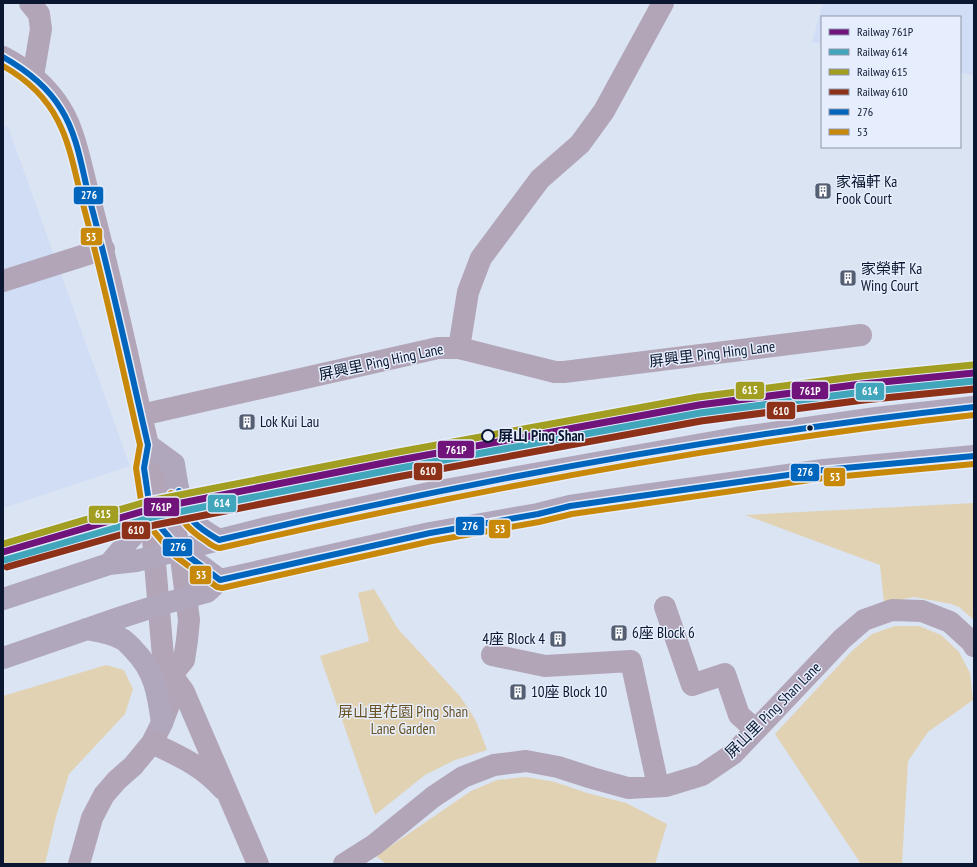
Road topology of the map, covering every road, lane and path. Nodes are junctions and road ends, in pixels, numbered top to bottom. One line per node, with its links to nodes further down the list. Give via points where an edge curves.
1 (30, 3): 4 (street, via 39,14 41,29)
2 (663, 3): 8 (street, via 604,111 580,144 540,179 481,258 468,292)
3 (3, 57): 4 (street)
4 (33, 76): 5 (street, via 61,109 70,128)
5 (104, 250): 6 (street); 10 (street)
6 (3, 282)
7 (861, 336): 8 (street, 屏興里 Ping Hing Lane, via 564,372 555,372)
8 (459, 348): 10 (street, 屏興里 Ping Hing Lane, via 438,348)
9 (974, 406): 14 (main road, via 736,438 623,457 434,492)
10 (141, 415): 11 (street)
11 (148, 445): 13 (street, via 144,468); 14 (main road, via 174,464 186,512 196,524); 15 (street, via 160,464)
12 (974, 456): 18 (main road, via 823,470 570,506 430,533)
13 (151, 516): 15 (main road); 16 (street); 17 (main road)
14 (219, 540): 15 (main road)
15 (180, 550): 16 (main road); 18 (main road); 19 (street)
16 (154, 556): 17 (main road); 21 (street)
17 (109, 564): 20 (main road)
18 (220, 580): 19 (main road, via 207,592)
19 (187, 597): 21 (main road); 27 (street, via 189,620 184,660)
20 (3, 599)
21 (159, 605): 23 (main road); 27 (street, via 163,657)
22 (665, 607): 29 (street, via 692,685 725,674 739,715)
23 (86, 629): 26 (main road); 28 (main road, via 105,632 123,639 137,653 149,670 157,689)
24 (974, 646): 29 (street, 屏山里 Ping Shan Lane, via 950,622 922,611 892,610 864,620)
25 (492, 655): 31 (street, via 545,666 631,661)
26 (3, 658)
27 (174, 675): 28 (street, via 170,702); 32 (street, via 184,692)
28 (162, 723): 30 (street)
29 (756, 730): 31 (street, 屏山里 Ping Shan Lane, via 733,754 702,775)
30 (152, 744): 32 (street, via 194,764 212,776); 33 (street, via 104,795 92,818)
31 (658, 786): 35 (street, 屏山里 Ping Shan Lane, via 628,788 558,766 526,762 494,765 463,777 433,797 374,845)
32 (228, 794): 34 (street)
33 (79, 864)
34 (258, 864)
35 (344, 864)

